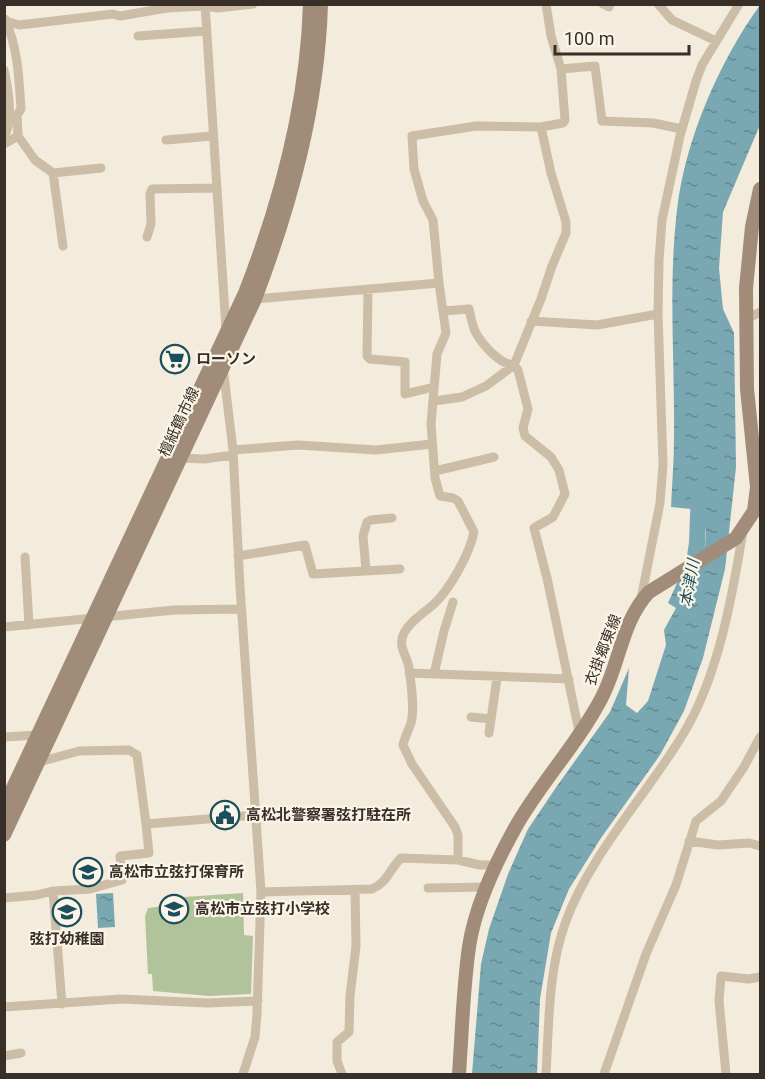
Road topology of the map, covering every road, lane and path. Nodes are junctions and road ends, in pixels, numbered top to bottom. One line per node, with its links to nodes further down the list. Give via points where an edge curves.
1 (253, 4): 9 (street, via 218,8)
2 (310, 4): 39 (main road, 檀紙鶴市線, via 291,149 263,247)
3 (321, 4): 33 (main road, 檀紙鶴市線, via 315,83 302,149 289,205)
4 (546, 4): 16 (street)
5 (603, 4): 6 (street)
6 (610, 4)
7 (658, 4): 14 (street, via 672,21)
8 (739, 4): 14 (street)
9 (205, 5): 10 (street, via 19,25); 11 (street)
10 (5, 19): 21 (street, via 16,51 21,109 17,115)
11 (207, 31): 12 (street); 22 (street)
12 (164, 34): 13 (street); 15 (street)
13 (138, 36)
14 (716, 41): 19 (street, via 702,65)
15 (164, 45)
16 (561, 69): 18 (street, via 565,120); 19 (street, via 594,66 602,121 653,123)
17 (4, 70): 20 (street, via 9,129)
18 (541, 127): 31 (street, via 476,126 412,136 414,169 433,220); 38 (street, via 566,233)
19 (682, 129): 36 (street, via 662,220)
20 (4, 136)
21 (18, 136): 24 (street); 26 (street, via 35,160)
22 (212, 136): 23 (street); 27 (street)
23 (166, 140)
24 (4, 144)
25 (101, 168): 26 (street)
26 (53, 173): 30 (street)
27 (216, 188): 29 (street, via 152,189 152,224); 39 (street)
28 (760, 189): 37 (main road, via 748,257)
29 (147, 237)
30 (63, 246)
31 (439, 283): 32 (street); 34 (street)
32 (368, 290): 33 (street); 42 (street, via 367,356 403,360 405,394)
33 (255, 299): 41 (main road, 檀紙鶴市線)
34 (444, 311): 40 (street, via 469,309 478,337 500,360); 42 (street, via 446,333 437,354)
35 (760, 312): 37 (street)
36 (658, 314): 38 (street, via 597,325); 56 (street, via 663,465 660,503 644,579)
37 (747, 319): 44 (main road)
38 (531, 321): 40 (street)
39 (226, 333): 41 (street); 59 (main road, 檀紙鶴市線)
40 (513, 365): 43 (street, via 486,386 462,397); 65 (street, via 518,370 528,409 525,436 551,457 565,494 553,517 534,528)
41 (223, 366): 46 (street); 48 (main road, 檀紙鶴市線)
42 (434, 387): 43 (street)
43 (434, 401): 45 (street)
44 (755, 421): 51 (main road, via 754,511)
45 (432, 444): 46 (street, via 376,450 298,445); 49 (street)
46 (233, 453): 48 (street, via 204,459); 52 (street)
47 (494, 457): 49 (street)
48 (180, 458): 59 (main road, 檀紙鶴市線)
49 (435, 471): 62 (street, via 440,496 458,501 474,532 463,560 441,595 403,634 401,643)
50 (392, 518): 55 (street, via 367,522 363,536)
51 (740, 535): 56 (main road); 97 (street, via 716,658 701,697 684,734 594,866 566,922 557,953)
52 (238, 556): 55 (street, via 305,545 313,573); 58 (street)
53 (25, 557): 60 (street)
54 (400, 569): 55 (street)
55 (366, 570)
56 (645, 597): 70 (main road, 衣掛郷東線, via 623,638 611,681)
57 (453, 602): 63 (street)
58 (241, 609): 59 (street, via 174,610); 75 (street)
59 (99, 618): 60 (street); 69 (main road, 檀紙鶴市線); 73 (main road, 檀紙鶴市線)
60 (30, 625): 61 (street)
61 (4, 627)
62 (409, 673): 63 (street); 80 (street, via 412,712 403,745 455,827)
63 (434, 674): 64 (street)
64 (497, 678): 65 (street); 67 (street)
65 (569, 679): 70 (street)
66 (471, 717): 67 (street)
67 (491, 719): 68 (street)
68 (489, 733)
69 (38, 735): 71 (street); 74 (main road, 檀紙鶴市線)
70 (580, 736): 81 (main road, 衣掛郷東線, via 536,794)
71 (4, 737)
72 (760, 737): 78 (street, via 721,801 696,821)
73 (39, 762): 76 (street, via 80,751 129,750 137,755); 77 (main road, 檀紙鶴市線)
74 (4, 807)
75 (256, 815): 76 (street); 86 (street)
76 (146, 824): 85 (street, via 148,853 120,856 122,880 90,889)
77 (4, 835)
78 (689, 842): 79 (street); 98 (street)
79 (760, 846)
80 (458, 860): 81 (street); 84 (street, via 401,858 383,884)
81 (496, 866): 82 (main road, 衣掛郷東線)
82 (487, 887): 83 (street); 96 (main road, 衣掛郷東線, via 469,946)
83 (428, 888)
84 (356, 890): 86 (street); 95 (street, via 349,1032 337,1042)
85 (53, 891): 87 (street); 90 (street)
86 (261, 892): 89 (street)
87 (4, 898)
88 (760, 977): 99 (street, via 721,976 719,1001)
89 (258, 1001): 90 (street, via 121,999); 94 (street, via 255,1037)
90 (62, 1004): 91 (street)
91 (4, 1007)
92 (21, 1053): 93 (street)
93 (4, 1056)
94 (243, 1074)
95 (342, 1074)
96 (459, 1074)
97 (546, 1074)
98 (604, 1074)
99 (726, 1074)

